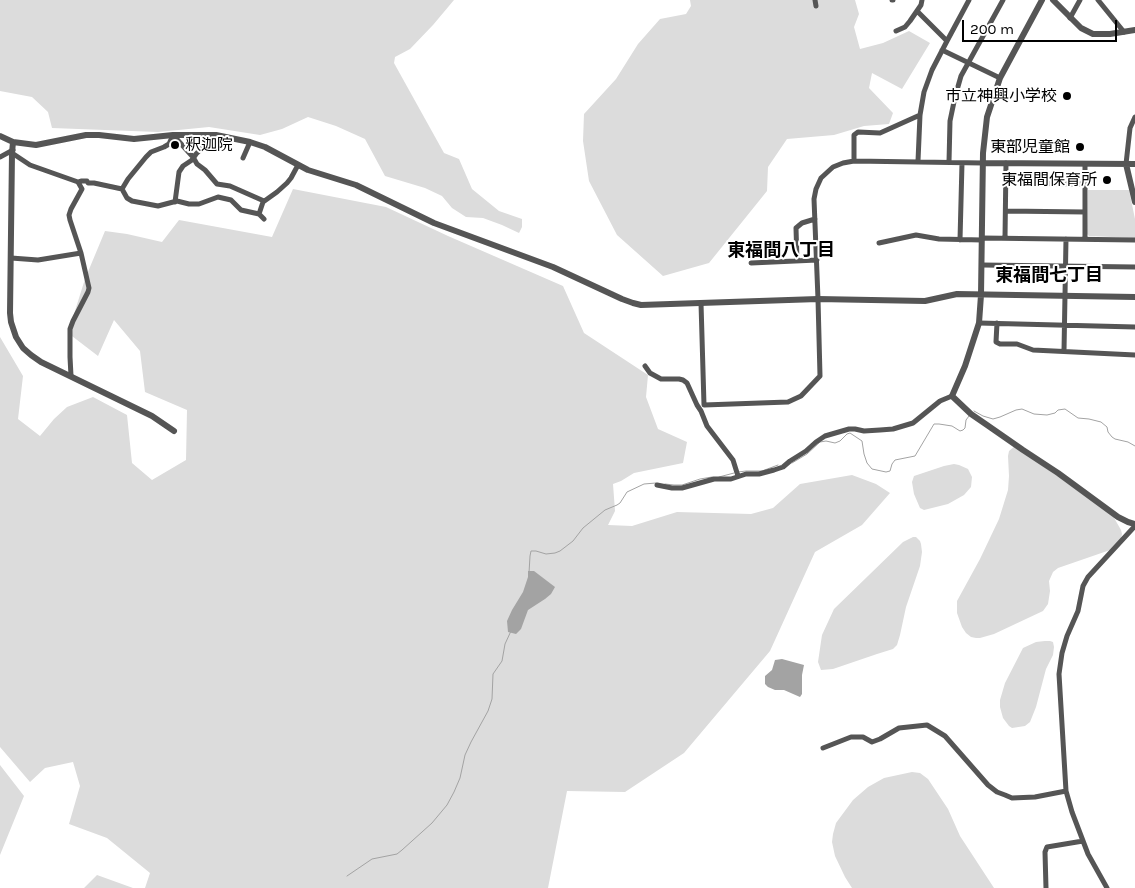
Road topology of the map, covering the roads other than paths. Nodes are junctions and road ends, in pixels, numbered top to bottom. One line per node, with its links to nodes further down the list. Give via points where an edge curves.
1 (922, 0): 8 (street)
2 (969, 0): 13 (street)
3 (1003, 0): 15 (street)
4 (1042, 0): 16 (street)
5 (1053, 0): 9 (street)
6 (1080, 0): 9 (street)
7 (1098, 0): 12 (street)
8 (917, 11): 11 (street, via 905,27); 13 (street)
9 (1070, 18): 12 (street, via 1093,34)
10 (1135, 30): 12 (street)
11 (896, 31)
12 (1124, 32)
13 (947, 41): 14 (street)
14 (942, 50): 15 (street); 17 (street, via 924,92)
15 (969, 63): 16 (street); 30 (street, via 955,97 950,121)
16 (1000, 78): 32 (street, via 987,117)
17 (920, 115): 28 (street, via 880,134 858,132 854,135); 29 (street)
18 (1135, 117): 35 (street, via 1130,128)
19 (204, 135): 21 (street); 23 (street); 26 (street, via 203,147)
20 (0, 136): 22 (street)
21 (174, 136): 22 (street, via 134,139 86,135 36,145); 26 (street); 44 (street, via 169,144 146,157)
22 (14, 142): 24 (street)
23 (250, 142): 27 (street); 37 (street)
24 (12, 151): 25 (street); 38 (street, via 30,164); 62 (street)
25 (0, 156)
26 (193, 157): 41 (street); 48 (street, via 179,172)
27 (242, 158)
28 (854, 161): 29 (street); 53 (street, via 833,167 821,178 814,199)
29 (918, 161): 30 (street)
30 (949, 162): 31 (street)
31 (962, 163): 32 (street); 58 (street)
32 (983, 163): 33 (street); 55 (street)
33 (1006, 163): 34 (street); 40 (street)
34 (1085, 164): 35 (street); 42 (street)
35 (1126, 164): 36 (street); 46 (street)
36 (1135, 164)
37 (298, 165): 47 (street, via 287,183); 73 (street, via 356,185 434,223 553,267 633,303)
38 (78, 182): 39 (street); 43 (street)
39 (88, 183): 43 (street); 44 (street)
40 (1006, 183): 42 (street); 49 (street)
41 (220, 184): 45 (street); 47 (street)
42 (1085, 184): 50 (street)
43 (82, 189): 61 (street, via 69,215)
44 (122, 189): 48 (street, via 126,198 139,203 158,206)
45 (218, 197): 48 (street, via 199,204); 51 (street, via 231,200 241,210)
46 (1135, 199)
47 (264, 201): 51 (street)
48 (175, 202)
49 (1006, 211): 50 (street); 54 (street)
50 (1086, 212): 57 (street)
51 (259, 214): 52 (street)
52 (264, 219)
53 (815, 219): 63 (street); 64 (street, via 796,228)
54 (1006, 238): 55 (street); 56 (street)
55 (982, 239): 58 (street); 66 (street)
56 (1066, 239): 57 (street); 67 (street)
57 (1085, 239): 59 (street)
58 (960, 240): 60 (street, via 916,235)
59 (1135, 240)
60 (879, 243)
61 (81, 252): 62 (street, via 38,260); 81 (street, via 89,288 70,329)
62 (11, 258): 81 (street, via 10,313 16,337 31,355)
63 (817, 260): 64 (street); 72 (street)
64 (797, 261): 65 (street)
65 (751, 263)
66 (982, 265): 67 (street); 69 (street)
67 (1066, 266): 68 (street); 70 (street)
68 (1135, 267)
69 (981, 295): 70 (street); 72 (street, via 957,294 925,301); 74 (street)
70 (1065, 296): 71 (street); 76 (street)
71 (1135, 297)
72 (818, 299): 73 (street); 83 (street, via 820,376 801,396 788,402)
73 (701, 303): 83 (street)
74 (979, 323): 75 (street); 82 (street)
75 (997, 323): 76 (street); 78 (street, via 996,342 1000,344)
76 (1065, 325): 77 (street); 78 (street)
77 (1135, 327)
78 (1064, 351): 79 (street)
79 (1135, 355)
80 (645, 366): 83 (street, via 661,379 683,380 697,405)
81 (71, 376): 84 (street, via 152,416)
82 (952, 396): 85 (street, via 940,401 913,423 880,430 855,428 825,436 783,467); 87 (street, via 987,425 1118,517)
83 (703, 408): 85 (street, via 706,426 734,460)
84 (174, 431)
85 (738, 476): 86 (street, via 682,488)
86 (657, 485)
87 (1135, 525): 89 (street, via 1088,577 1062,653 1059,674)
88 (823, 748): 89 (street, via 851,737 863,737 872,742 899,728 926,725 945,736 988,785 1005,796 1035,797)
89 (1066, 791): 90 (street)
90 (1082, 841): 91 (street, via 1047,847); 92 (street)
91 (1046, 888)
92 (1107, 888)

